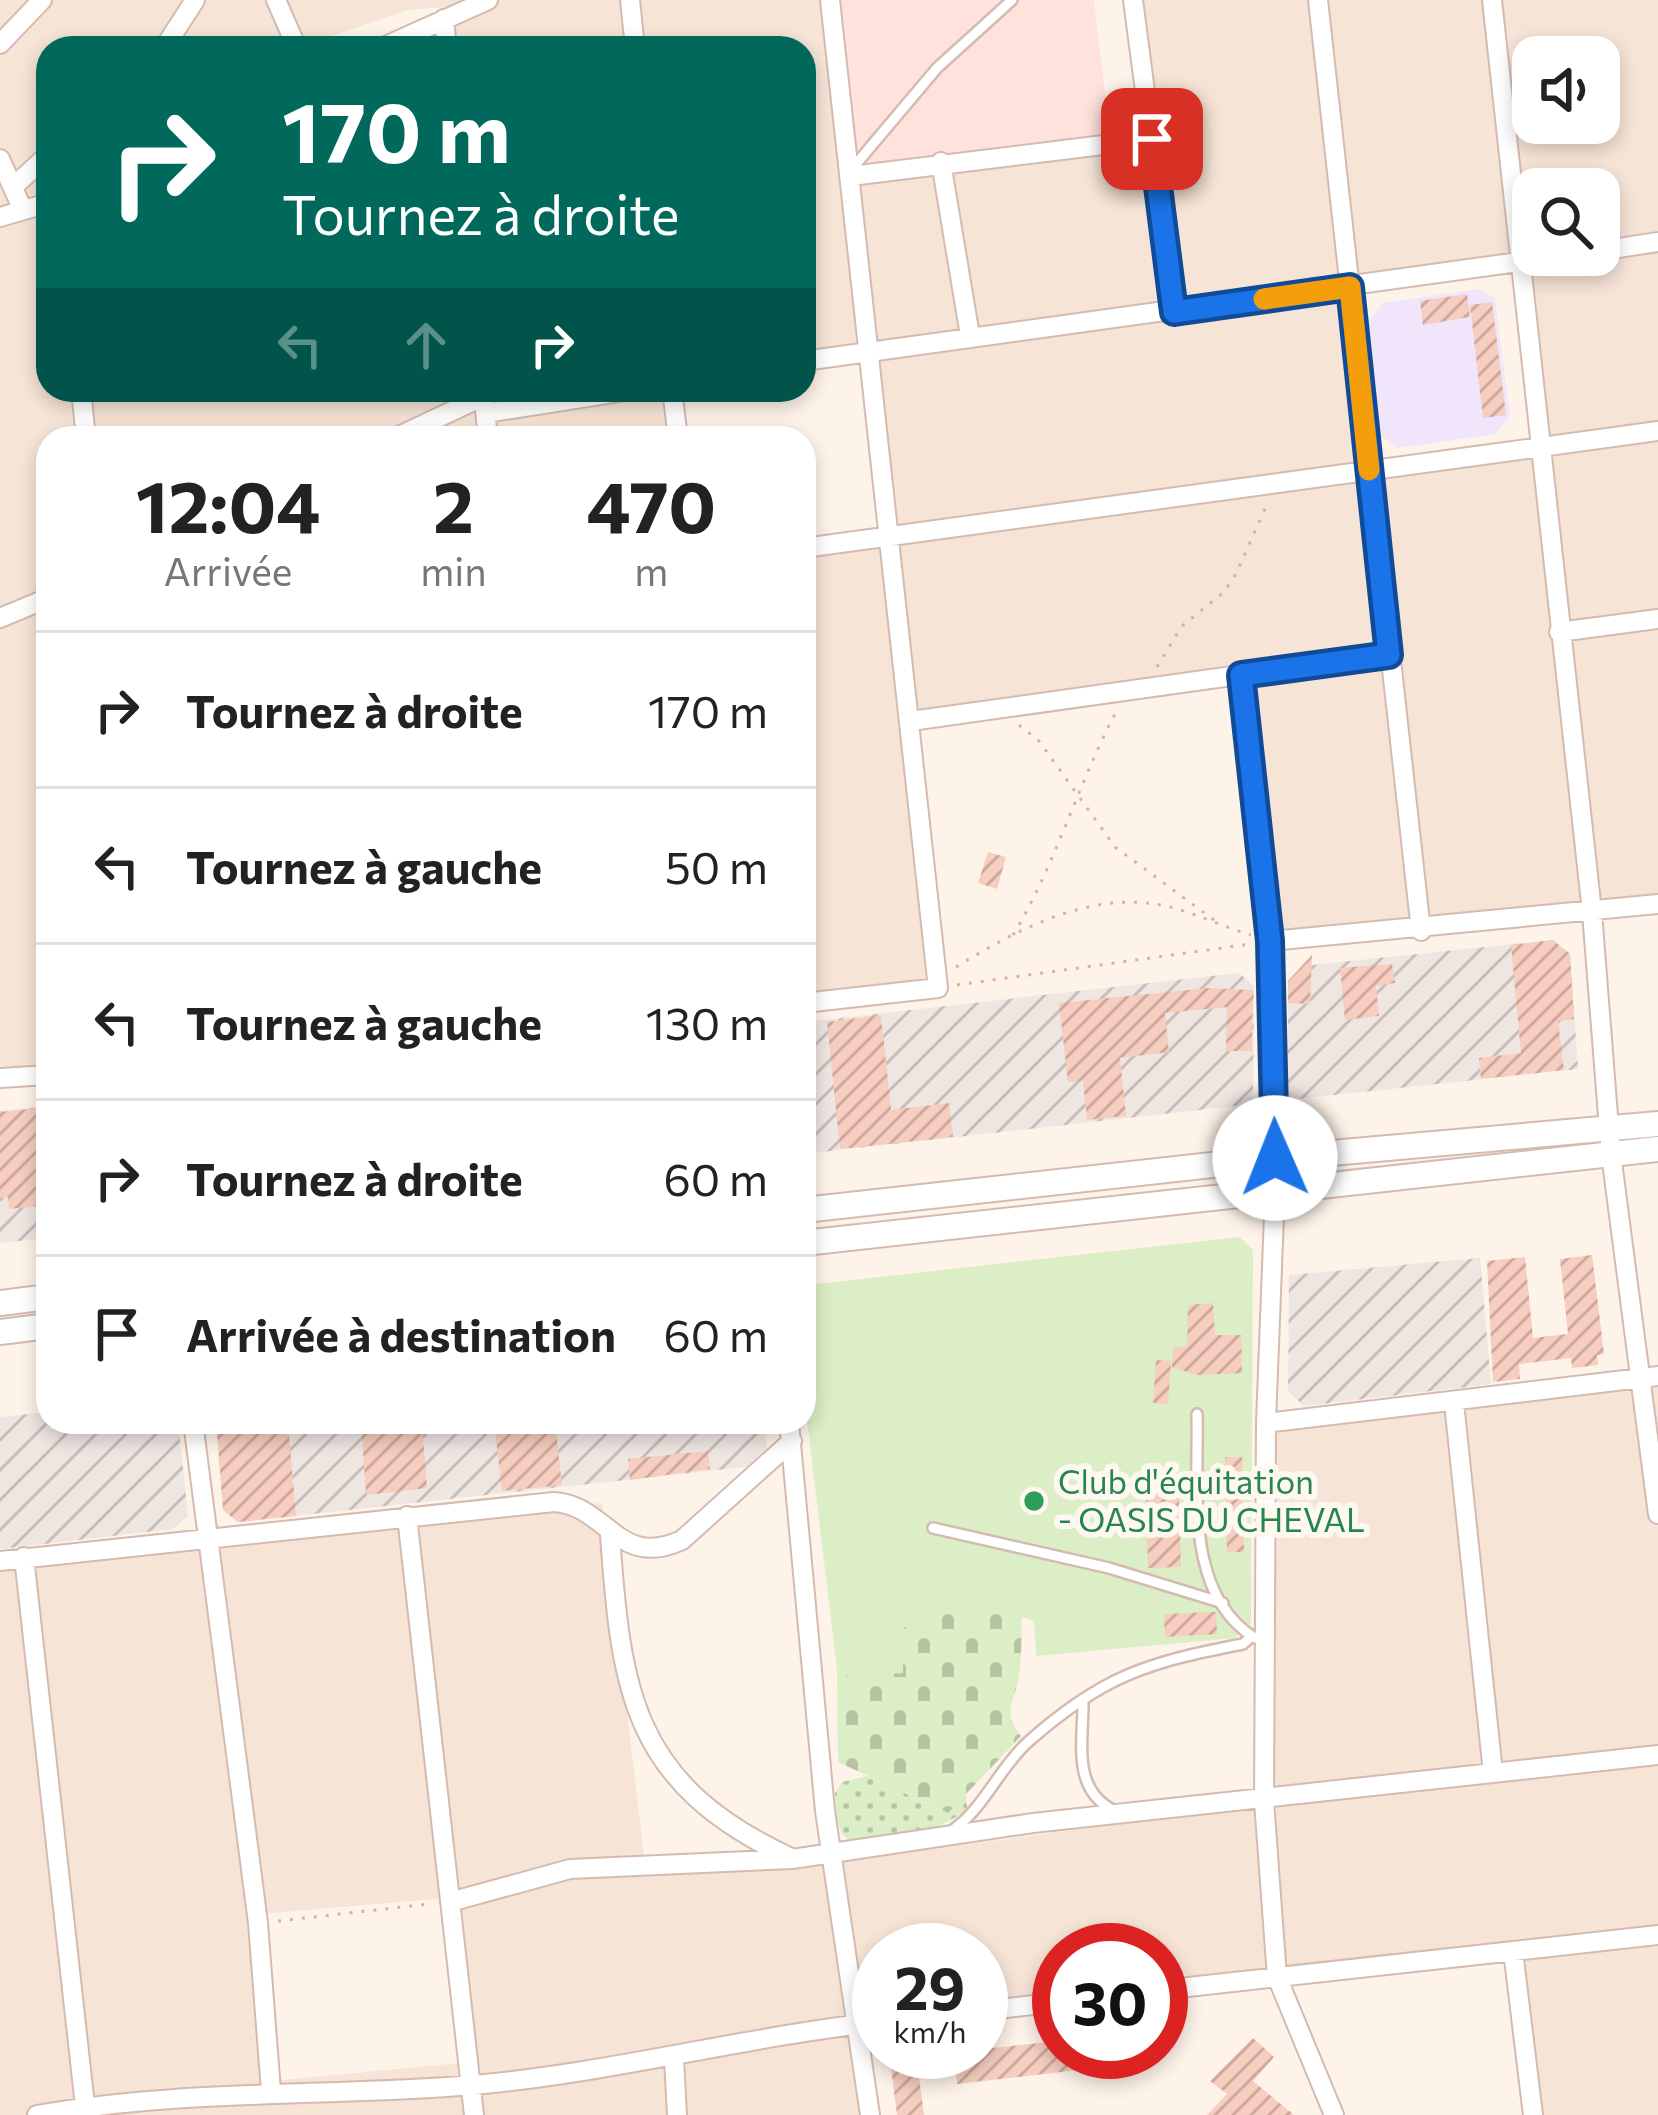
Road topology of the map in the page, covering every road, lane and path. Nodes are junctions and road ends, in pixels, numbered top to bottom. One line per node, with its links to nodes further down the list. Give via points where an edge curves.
1 (42, 0): 17 (street)
2 (195, 0): 12 (street)
3 (276, 0): 13 (street)
4 (488, 0): 11 (street)
5 (629, 0): 16 (street)
6 (830, 0): 22 (street)
7 (1012, 0): 22 (lane, via 937,68)
8 (1133, 0): 18 (street)
9 (1318, 0): 32 (street)
10 (1492, 0): 24 (street)
11 (444, 19): 14 (street); 15 (street)
12 (172, 36)
13 (292, 36)
14 (407, 36)
15 (446, 36)
16 (634, 36)
17 (0, 44)
18 (1152, 139): 20 (street); 33 (street)
19 (0, 159): 23 (street)
20 (941, 162): 22 (street); 34 (street)
21 (36, 166): 23 (street)
22 (851, 173): 35 (street)
23 (13, 187): 26 (street)
24 (1512, 187)
25 (36, 205): 26 (street)
26 (22, 208): 27 (street)
27 (0, 218)
28 (1658, 242): 29 (street)
29 (1620, 247)
30 (1512, 263): 32 (street)
31 (1522, 276): 40 (street)
32 (1350, 287): 33 (street); 41 (street)
33 (1174, 312): 34 (street)
34 (970, 336): 35 (street)
35 (870, 349): 36 (street); 42 (street)
36 (816, 359)
37 (479, 402): 38 (street)
38 (423, 426)
39 (1658, 431): 40 (street)
40 (1540, 448): 41 (street); 47 (street)
41 (1370, 471): 42 (street); 48 (street)
42 (891, 537): 43 (street); 51 (street)
43 (816, 546)
44 (36, 603): 45 (street)
45 (0, 618)
46 (1658, 619): 47 (street)
47 (1559, 632): 53 (street)
48 (1389, 655): 49 (street); 55 (street)
49 (1241, 675): 50 (street); 56 (street)
50 (992, 710): 51 (street); 54 (path, via 1039,741 1115,847)
51 (911, 722): 57 (street)
52 (1658, 904): 53 (street)
53 (1592, 912): 55 (street); 62 (street)
54 (1225, 927): 56 (path); 57 (path, via 1167,907 1108,903 1041,921)
55 (1421, 931): 56 (street)
56 (1270, 941): 57 (path); 64 (street)
57 (938, 983): 58 (street)
58 (816, 1001)
59 (36, 1076): 60 (street)
60 (0, 1078)
61 (1658, 1124): 62 (street)
62 (1610, 1141): 63 (street); 64 (street); 65 (street); 72 (street)
63 (1658, 1149)
64 (1275, 1158): 66 (street)
65 (1276, 1189): 67 (street); 75 (street)
66 (816, 1209)
67 (816, 1242)
68 (36, 1298): 69 (street)
69 (0, 1303)
70 (36, 1328): 71 (street)
71 (0, 1332)
72 (1648, 1376): 73 (street); 79 (street)
73 (1454, 1402): 75 (street); 90 (street)
74 (1197, 1414): 86 (lane, via 1201,1548)
75 (1266, 1424): 87 (street)
76 (194, 1434): 83 (street)
77 (787, 1434): 82 (street, via 682,1540 662,1550)
78 (790, 1434): 94 (street)
79 (1658, 1514)
80 (407, 1516): 82 (street, via 570,1503); 83 (street); 96 (street)
81 (933, 1528): 86 (lane)
82 (610, 1534): 95 (street, via 624,1663 643,1731 698,1803)
83 (207, 1536): 84 (street); 97 (street)
84 (24, 1557): 85 (street); 108 (street)
85 (0, 1561)
86 (1223, 1603): 87 (lane)
87 (1258, 1640): 88 (lane, via 1130,1670); 91 (street)
88 (1083, 1703): 92 (lane, via 1088,1790); 93 (lane, via 1028,1742 977,1809)
89 (1658, 1755): 90 (street)
90 (1493, 1773): 91 (street)
91 (1264, 1801): 92 (street); 101 (street)
92 (1126, 1816): 93 (street)
93 (945, 1835): 94 (street)
94 (830, 1852): 95 (street); 99 (street)
95 (792, 1859): 96 (street, via 570,1869)
96 (450, 1902): 97 (path); 106 (street)
97 (258, 1923): 107 (street)
98 (1658, 1935): 100 (street)
99 (852, 1948)
100 (1513, 1951): 101 (street); 114 (street)
101 (1277, 1977): 102 (street); 113 (street)
102 (1188, 1987)
103 (852, 2026): 104 (street)
104 (674, 2059): 106 (street); 111 (street)
105 (870, 2079): 112 (street)
106 (472, 2085): 107 (street); 110 (street)
107 (271, 2091): 108 (street)
108 (86, 2111): 109 (street)
109 (37, 2115)
110 (474, 2115)
111 (677, 2115)
112 (870, 2115)
113 (1334, 2115)
114 (1533, 2115)

